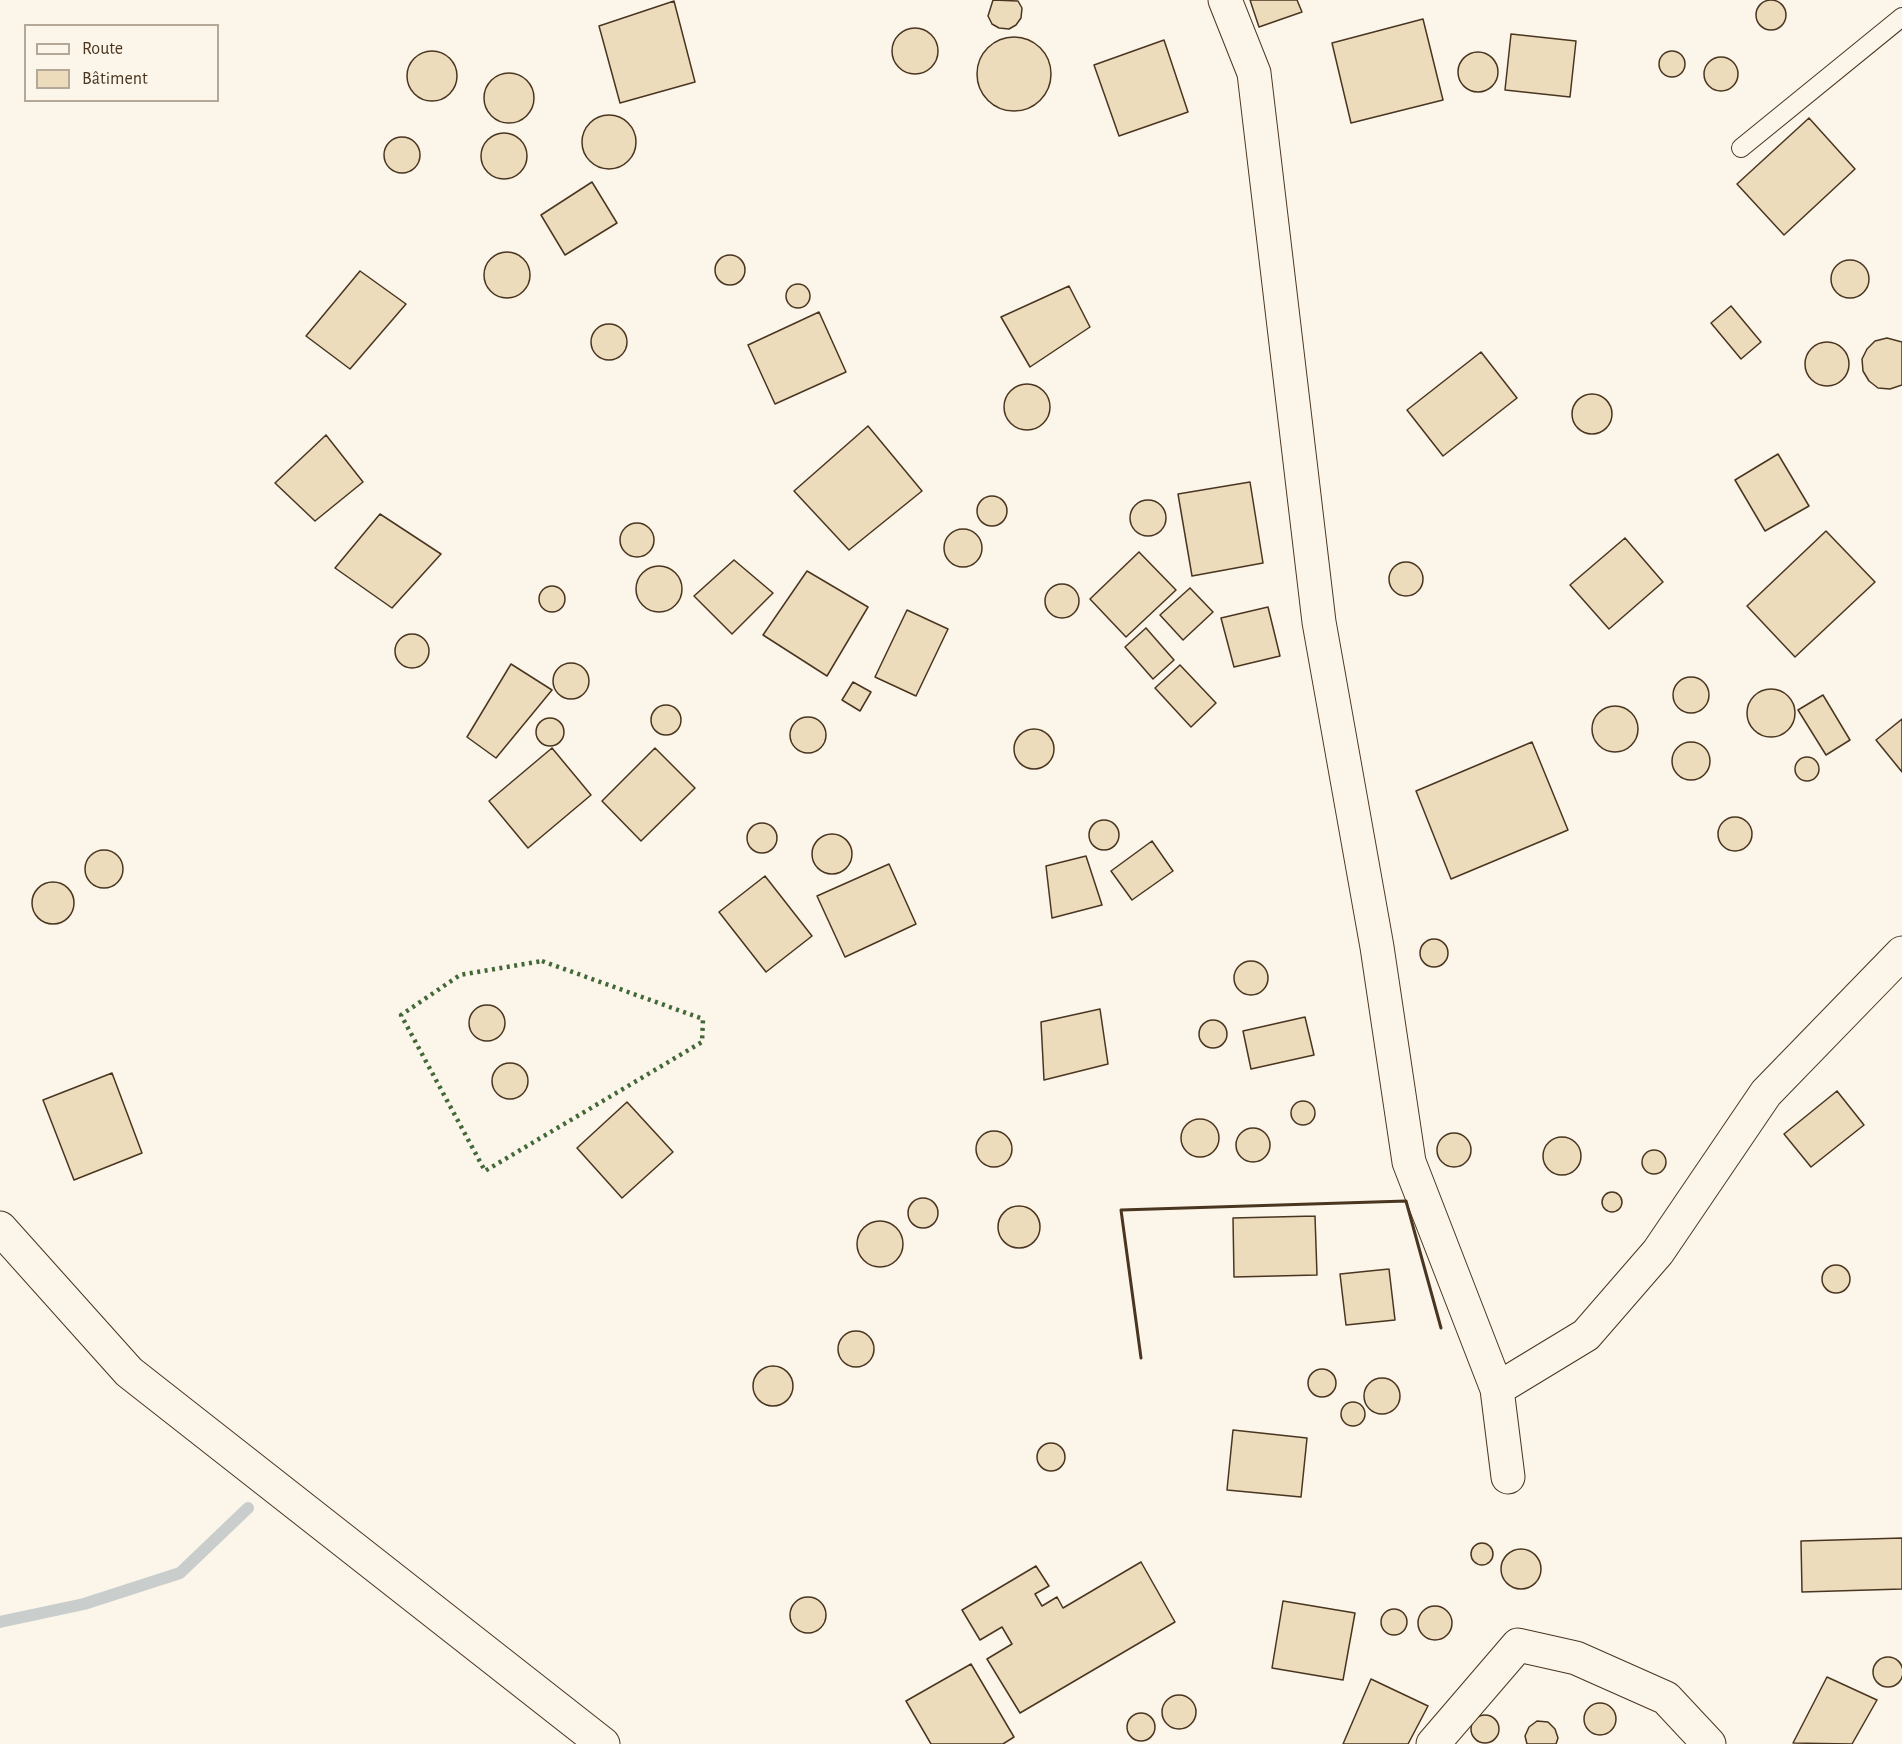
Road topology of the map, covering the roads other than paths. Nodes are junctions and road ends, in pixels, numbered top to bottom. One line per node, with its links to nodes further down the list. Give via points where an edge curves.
1 (1225, 0): 6 (street, via 1254,73 1319,622 1377,947 1409,1162)
2 (1902, 17): 3 (lane)
3 (1741, 148)
4 (1902, 953): 6 (street, via 1766,1094 1658,1252 1586,1335)
5 (0, 1228): 8 (street, via 129,1372)
6 (1497, 1389): 7 (street)
7 (1508, 1477)
8 (603, 1744)
9 (1433, 1744): 10 (street, via 1518,1646 1576,1658 1666,1698)
10 (1709, 1744)

